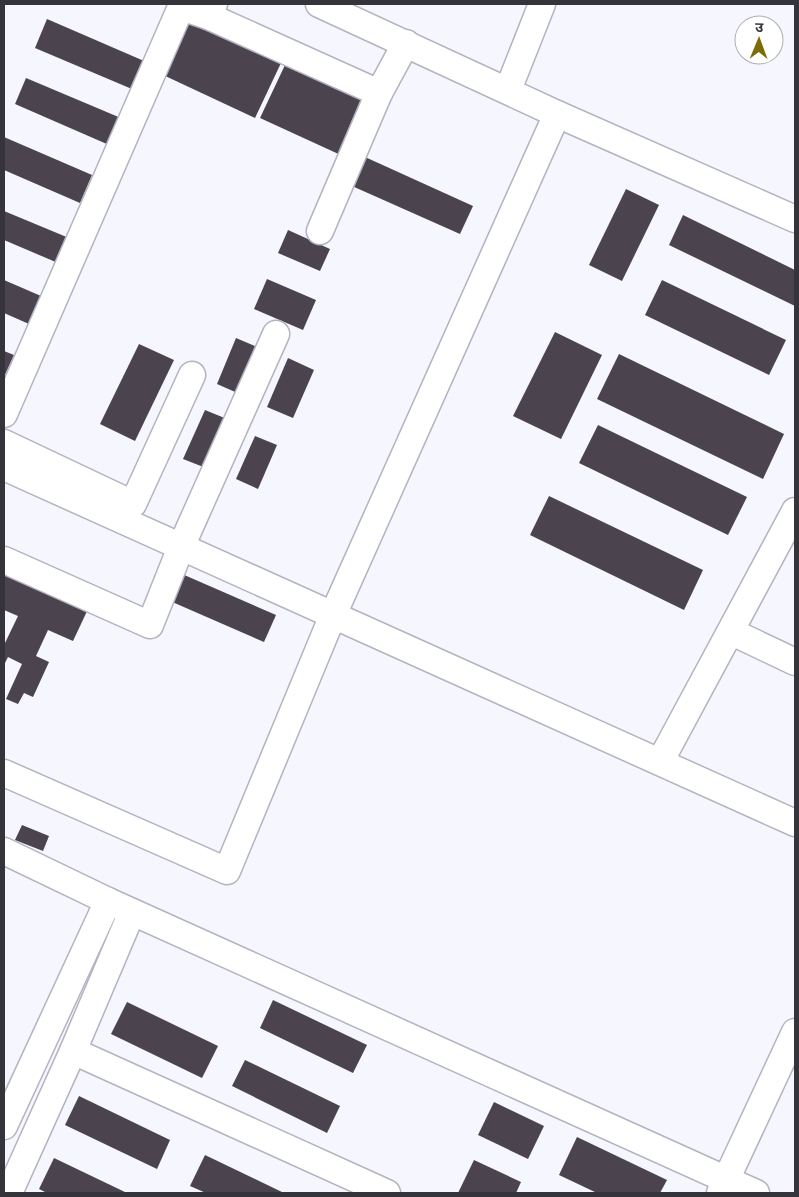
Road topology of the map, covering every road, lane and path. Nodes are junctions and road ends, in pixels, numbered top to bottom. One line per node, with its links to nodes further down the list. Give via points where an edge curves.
1 (319, 4): 4 (street)
2 (542, 4): 5 (street)
3 (211, 10): 6 (street); 12 (street, via 181,7)
4 (406, 44): 5 (street); 6 (street)
5 (508, 90): 7 (street)
6 (379, 93): 9 (street)
7 (557, 114): 8 (street); 18 (street)
8 (795, 219)
9 (320, 231)
10 (276, 334): 16 (street)
11 (192, 375): 13 (street, via 133,504)
12 (4, 414)
13 (4, 443)
14 (4, 467): 16 (street)
15 (795, 511): 19 (street)
16 (181, 547): 17 (street, via 150,625); 18 (street)
17 (4, 560)
18 (333, 615): 21 (street); 22 (street, via 227,871)
19 (732, 632): 20 (street); 21 (street)
20 (795, 662)
21 (660, 762): 23 (street)
22 (5, 778)
23 (795, 823)
24 (4, 851): 25 (street)
25 (108, 901): 26 (street); 29 (street)
26 (132, 912): 28 (street); 30 (street)
27 (795, 1032): 30 (street)
28 (73, 1051): 31 (street); 32 (street)
29 (4, 1126)
30 (724, 1186): 33 (street)
31 (9, 1193)
32 (387, 1193)
33 (756, 1193)

